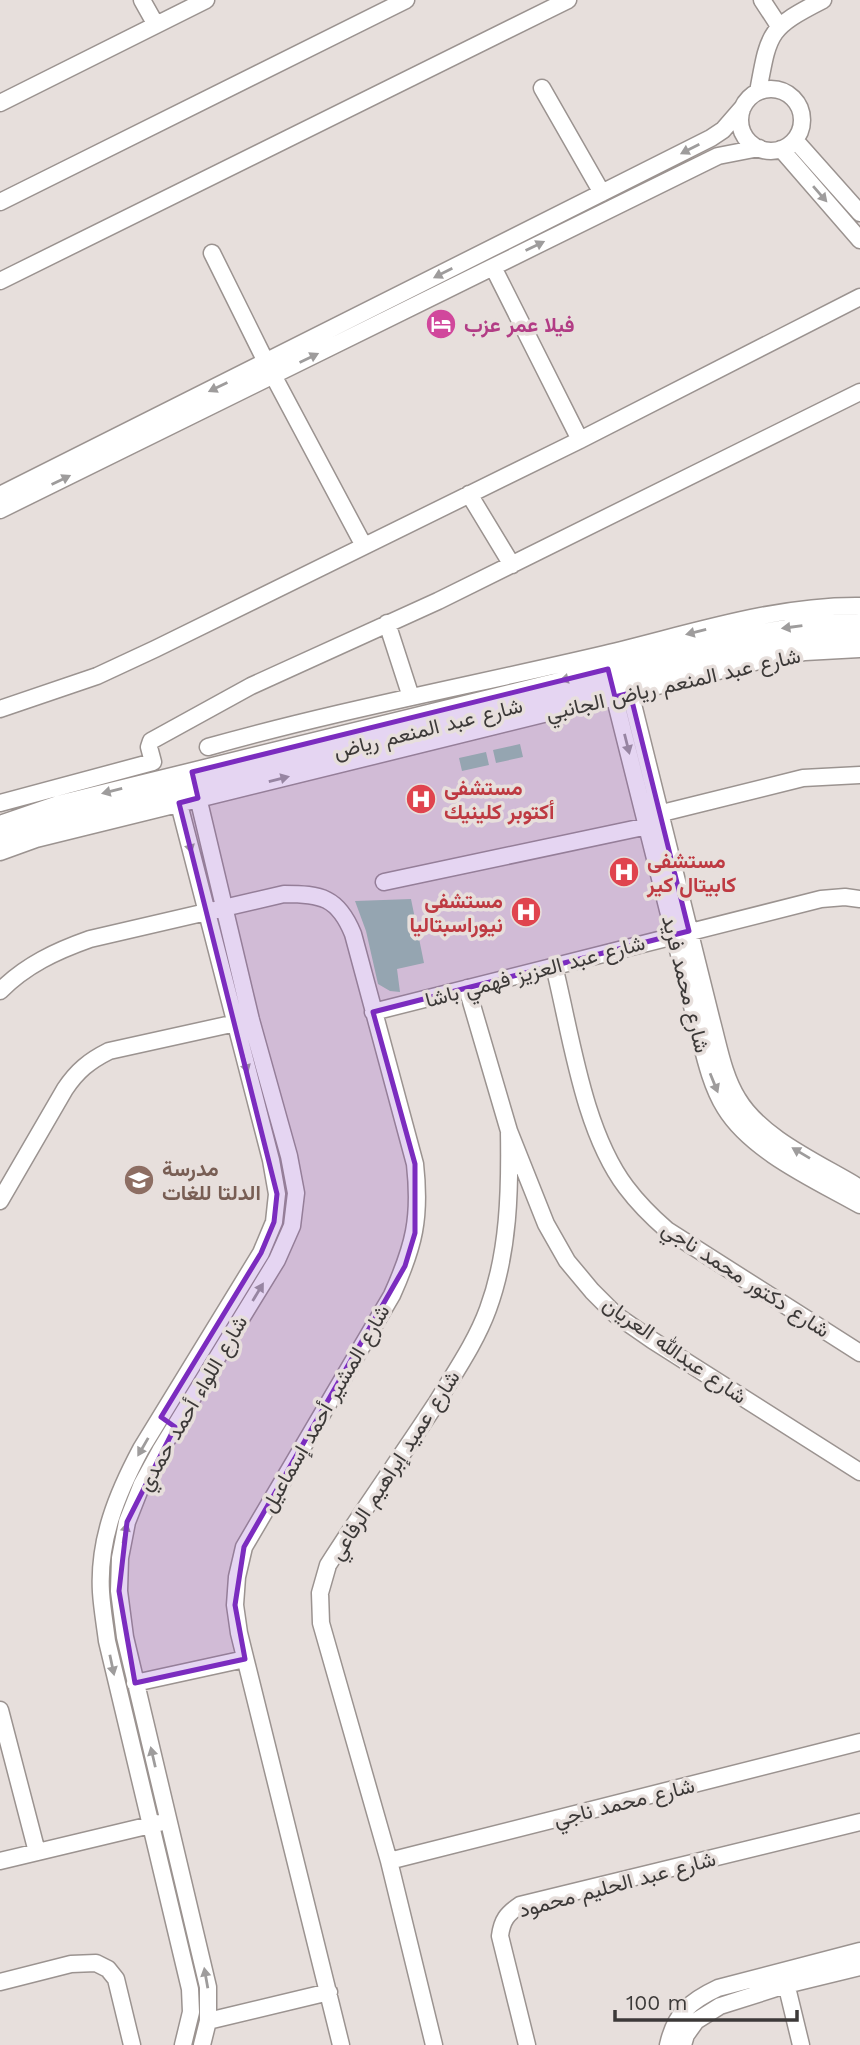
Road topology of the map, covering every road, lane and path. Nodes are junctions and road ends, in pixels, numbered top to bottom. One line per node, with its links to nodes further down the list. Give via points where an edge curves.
1 (142, 0): 7 (street)
2 (206, 0): 7 (street)
3 (406, 0): 17 (street)
4 (568, 0): 22 (street)
5 (762, 0): 8 (street)
6 (823, 0): 8 (street)
7 (156, 25): 11 (street)
8 (779, 26): 10 (street, via 765,52)
9 (542, 88): 16 (street)
10 (758, 92): 12 (street); 13 (street, via 774,89 796,101 802,125)
11 (0, 103)
12 (743, 107): 14 (street, via 742,131); 16 (street, one-way to 16, via 711,138)
13 (795, 140): 15 (street); 18 (street)
14 (759, 148): 15 (street); 21 (street, one-way to 14, via 718,156)
15 (781, 149): 19 (street, one-way to 19)
16 (602, 193): 24 (street, one-way to 24)
17 (0, 202)
18 (860, 214)
19 (860, 240)
20 (212, 253): 24 (street)
21 (493, 267): 24 (street, one-way to 21); 27 (street)
22 (0, 281)
23 (860, 297): 27 (street)
24 (270, 369): 26 (street); 31 (street)
25 (860, 392): 32 (street)
26 (129, 439): 29 (street); 30 (street, one-way to 26)
27 (580, 440): 28 (street)
28 (470, 494): 31 (street); 32 (street)
29 (0, 495)
30 (0, 510)
31 (364, 546): 40 (street, via 97,676)
32 (512, 565): 35 (street)
33 (860, 606): 38 (street, شارع عبد المنعم رياض الجانبي, one-way to 38, via 757,617)
34 (860, 622): 38 (street, شارع عبد المنعم رياض, one-way to 38, via 776,629)
35 (387, 623): 39 (street); 44 (street, via 251,686 151,741 153,762)
36 (860, 636): 38 (street, شارع عبد المنعم رياض, via 801,639)
37 (860, 649): 38 (street, شارع عبد المنعم رياض الجانبي)
38 (617, 674): 39 (street, شارع عبد المنعم رياض الجانبي); 43 (street, شارع عبد المنعم رياض); 48 (street, شارع محمد فريد)
39 (411, 697): 41 (street, شارع عبد المنعم رياض الجانبي)
40 (0, 709)
41 (208, 747)
42 (860, 775): 48 (street, via 803,778)
43 (195, 785): 45 (street, شارع عبد المنعم رياض); 54 (street, شارع اللواء أحمد حمدي)
44 (53, 787): 46 (street); 47 (street)
45 (175, 790): 47 (street, شارع عبد المنعم رياض, one-way to 47); 50 (street, شارع عبد المنعم رياض); 51 (street); 55 (street, شارع اللواء أحمد حمدي, one-way to 55)
46 (0, 803)
47 (58, 804): 49 (street, شارع عبد المنعم رياض)
48 (652, 819): 52 (street); 56 (street, شارع محمد فريد); 57 (street, شارع محمد فريد)
49 (0, 824)
50 (0, 839)
51 (0, 852)
52 (384, 882)
53 (860, 899): 56 (street, شارع عبد العزيز فهمي باشا, via 821,899)
54 (224, 909): 55 (street, شارع المشير أحمد إسماعيل); 61 (street, شارع المشير أحمد إسماعيل, via 284,894 330,900 345,915 353,934); 62 (street, شارع اللواء أحمد حمدي)
55 (208, 913): 60 (street, شارع المشير أحمد إسماعيل, via 61,949); 62 (street, شارع اللواء أحمد حمدي)
56 (689, 931): 57 (street, شارع عبد العزيز فهمي باشا); 63 (street, شارع محمد فريد, via 723,1064)
57 (673, 935): 58 (street, شارع عبد العزيز فهمي باشا); 63 (street, شارع محمد فريد, one-way to 63, via 708,1069 724,1108)
58 (554, 966): 59 (street, شارع عبد العزيز فهمي باشا); 68 (street, شارع دكتور محمد ناجي, via 596,1132 625,1186 667,1230)
59 (467, 988): 61 (street, شارع عبد العزيز فهمي باشا); 64 (street, شارع عبدالله العريان)
60 (0, 990)
61 (373, 1012): 72 (street, شارع المشير أحمد إسماعيل, via 415,1164 419,1199 415,1233 392,1295 244,1547 235,1605)
62 (243, 1022): 66 (street, via 109,1051 91,1060 65,1089); 69 (street, شارع اللواء أحمد حمدي, one-way to 69, via 277,1194 274,1222 261,1254); 70 (street, شارع اللواء أحمد حمدي, one-way to 62, via 277,1260 292,1226 296,1193 289,1156)
63 (755, 1130): 65 (street, شارع محمد فريد, one-way to 63); 67 (street, شارع محمد فريد, via 781,1159)
64 (509, 1131): 71 (street, شارع عبدالله العريان, via 546,1224 592,1292 652,1340); 81 (street, شارع عميد إبراهيم الرفاعي, via 506,1231 488,1310 446,1387 328,1565 320,1593 321,1623)
65 (860, 1188)
66 (0, 1201)
67 (860, 1205)
68 (860, 1353)
69 (161, 1417): 70 (street); 78 (street, شارع اللواء أحمد حمدي, one-way to 78, via 126,1478 109,1520 101,1592 113,1667)
70 (175, 1427): 73 (street, شارع اللواء أحمد حمدي, one-way to 70, via 119,1591 120,1558 127,1522 142,1484)
71 (860, 1472)
72 (245, 1658): 73 (street); 86 (street, شارع المشير أحمد إسماعيل)
73 (135, 1683): 76 (street, شارع اللواء أحمد حمدي, one-way to 73)
74 (0, 1710): 79 (street)
75 (860, 1742): 81 (street, شارع محمد ناجي)
76 (168, 1821): 78 (street); 87 (street, شارع اللواء أحمد حمدي, one-way to 76, via 206,1976)
77 (860, 1822): 93 (street, شارع عبد الحليم محمود, via 520,1905 508,1914 500,1936)
78 (150, 1825): 79 (street); 89 (street, شارع اللواء أحمد حمدي, via 190,1989 191,2012)
79 (37, 1852): 80 (street)
80 (0, 1861)
81 (389, 1861): 92 (street, شارع عميد إبراهيم الرفاعي)
82 (860, 1951): 84 (street)
83 (860, 1967): 84 (street)
84 (784, 1977): 94 (street, via 718,1988 700,1997 671,2028); 95 (street, via 709,2011 696,2021); 96 (street)
85 (0, 1982): 88 (street, via 96,1962 116,1979)
86 (329, 1992): 87 (street); 91 (street, شارع المشير أحمد إسماعيل)
87 (208, 2021): 90 (street, شارع اللواء أحمد حمدي)
88 (132, 2045)
89 (183, 2045)
90 (202, 2045)
91 (341, 2045)
92 (434, 2045)
93 (527, 2045)
94 (667, 2045)
95 (683, 2045)
96 (802, 2045)

